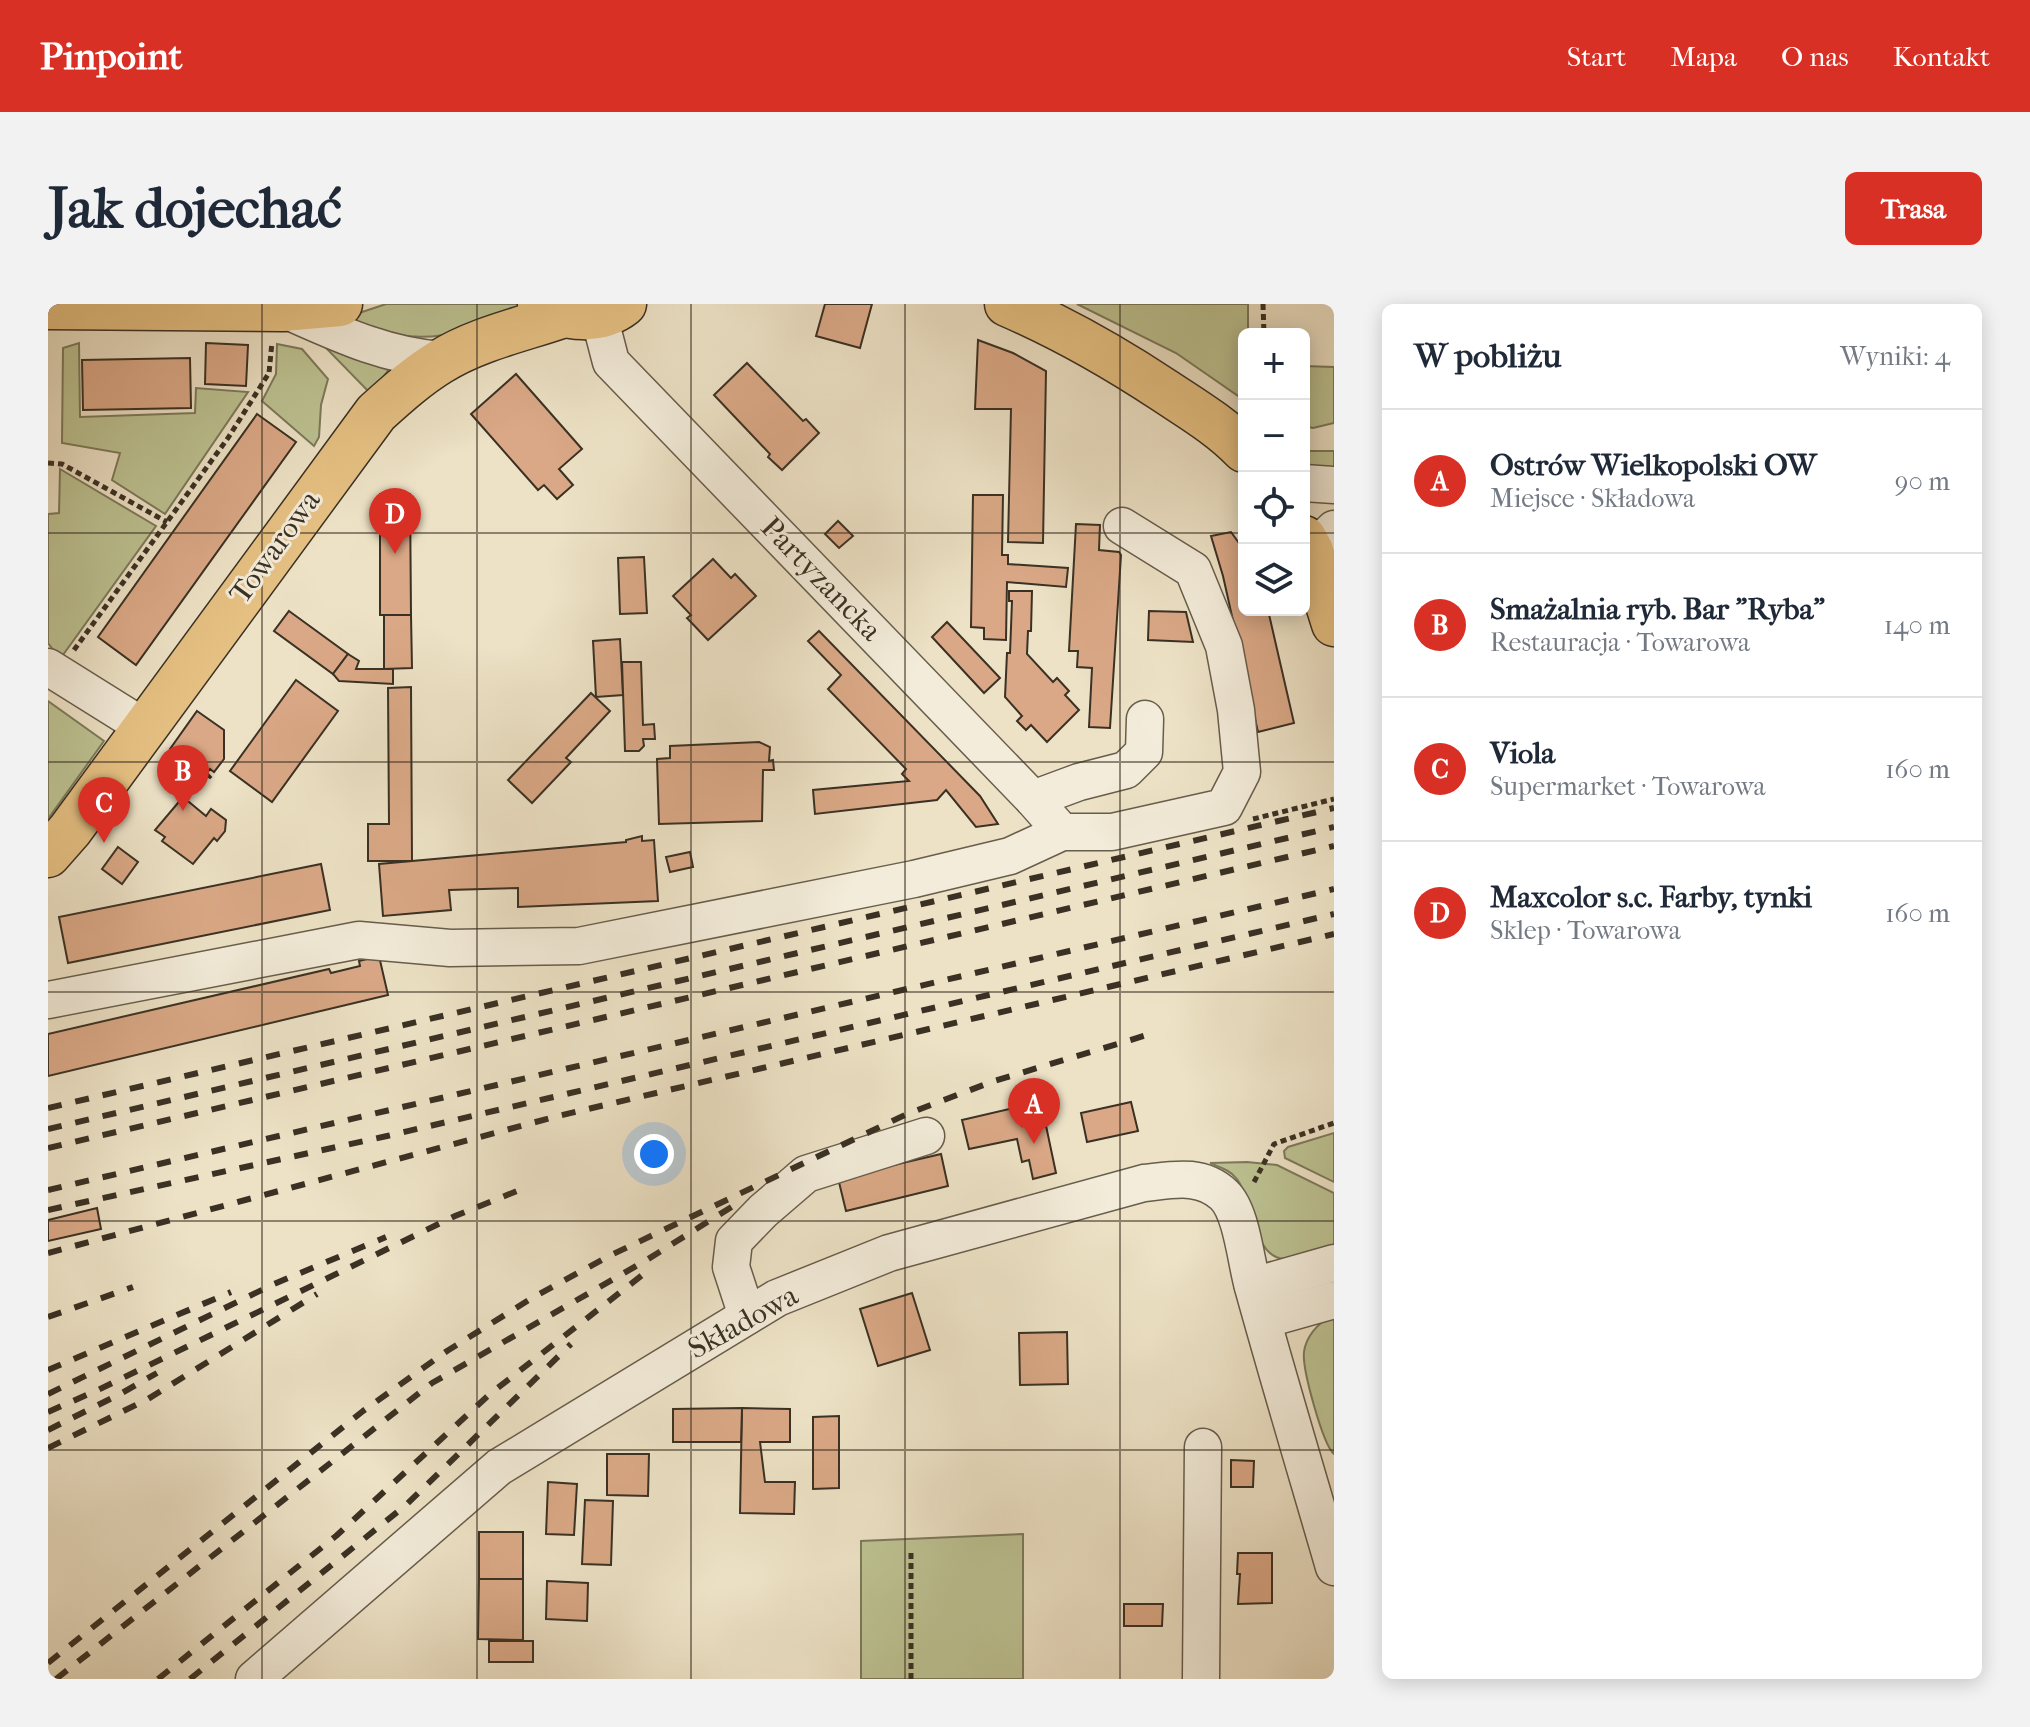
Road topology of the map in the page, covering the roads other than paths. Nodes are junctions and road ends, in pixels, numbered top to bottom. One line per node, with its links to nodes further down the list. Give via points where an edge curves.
1 (340, 304): 5 (main road)
2 (1007, 304): 7 (main road, via 1111,356 1207,418)
3 (48, 307): 5 (main road)
4 (582, 310): 6 (main road, Towarowa); 16 (street, Partyzancka, via 611,362)
5 (278, 324): 6 (street, via 412,358)
6 (442, 360): 15 (main road, Towarowa, via 376,413)
7 (1238, 445)
8 (1310, 483): 9 (street)
9 (1334, 485)
10 (1122, 526): 17 (street, via 1193,570 1224,646 1242,772 1224,807 1112,832)
11 (1316, 539): 12 (main road)
12 (1334, 623)
13 (53, 670): 15 (street)
14 (1145, 719): 16 (street, via 1144,752 1126,770)
15 (144, 727): 18 (main road, Towarowa)
16 (1033, 799): 17 (street, Partyzancka)
17 (1062, 832): 19 (street, via 1010,856 941,873 579,946 450,948 359,940)
18 (48, 855)
19 (48, 1000)
20 (926, 1136): 24 (street, via 806,1174 763,1211 734,1241 731,1267)
21 (1334, 1263): 23 (street)
22 (1334, 1300): 23 (street)
23 (1258, 1303): 24 (street, Składowa, via 1226,1196 1205,1181 1179,1179 1144,1183 889,1253 777,1298); 26 (street, Składowa)
24 (747, 1316): 27 (street, Składowa, via 499,1467)
25 (1203, 1447): 28 (street)
26 (1334, 1567)
27 (254, 1679)
28 (1201, 1679)

